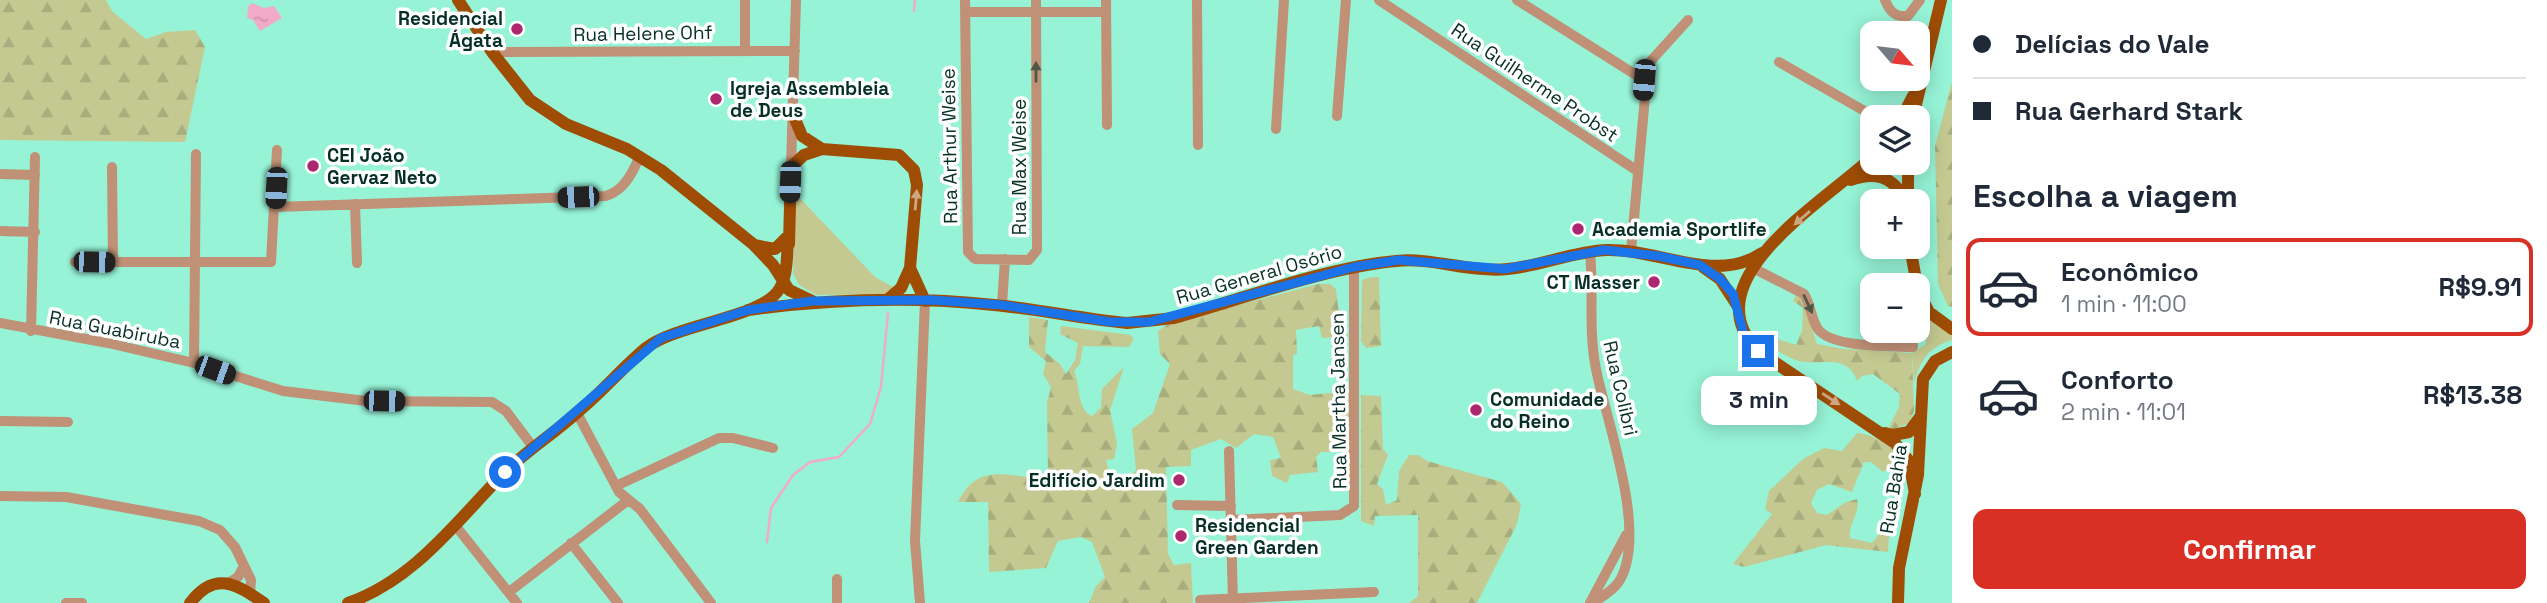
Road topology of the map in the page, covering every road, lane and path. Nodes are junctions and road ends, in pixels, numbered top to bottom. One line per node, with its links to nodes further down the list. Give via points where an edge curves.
1 (458, 0): 22 (main road)
2 (745, 0): 20 (street)
3 (796, 0): 21 (street)
4 (965, 0): 15 (street, Rua Arthur Weise)
5 (1036, 0): 16 (street, Rua Max Weise)
6 (1105, 0): 17 (street)
7 (1197, 0): 30 (street)
8 (1284, 0): 29 (street)
9 (1346, 0): 27 (street)
10 (1379, 0): 39 (street, Rua Guilherme Probst)
11 (1517, 0): 24 (street)
12 (1885, 0): 13 (street, via 1892,13 1900,16 1908,16)
13 (1920, 0)
14 (1941, 0): 19 (main road)
15 (965, 12): 16 (street); 54 (street, Rua Arthur Weise, via 968,252 975,259)
16 (1036, 12): 17 (street); 54 (street, Rua Max Weise, one-way to 16, via 1029,260 1037,250)
17 (1105, 12): 28 (street)
18 (1688, 19): 24 (street, via 1648,64)
19 (1930, 44)
20 (745, 50): 21 (street, Rua Helene Ohf); 22 (street, Rua Helene Ohf)
21 (795, 51): 26 (street)
22 (492, 52): 34 (main road, via 543,110)
23 (1779, 62): 25 (street)
24 (1644, 80): 39 (street)
25 (1860, 108)
26 (793, 114): 31 (main road, via 802,136); 37 (street)
27 (1337, 116)
28 (1107, 125)
29 (1276, 129)
30 (1198, 145)
31 (822, 149): 37 (main road, via 804,155); 62 (main road, one-way to 31, via 917,186 909,163 891,153)
32 (277, 150): 45 (street)
33 (195, 154): 58 (street)
34 (640, 156): 44 (street, via 625,184 606,196); 49 (main road)
35 (35, 157): 41 (street)
36 (112, 167): 56 (street)
37 (791, 167): 48 (main road)
38 (1860, 168): 42 (main road)
39 (1636, 170): 50 (street)
40 (0, 174): 41 (street)
41 (35, 175): 47 (street)
42 (1843, 183): 43 (main road, via 1878,176); 52 (main road, one-way to 52)
43 (1897, 189)
44 (355, 204): 45 (street); 59 (street)
45 (275, 207): 58 (street, via 271,262)
46 (0, 231): 47 (street)
47 (35, 232): 77 (street)
48 (788, 236): 49 (main road, via 775,249); 66 (main road); 67 (main road, Rua General Osório, via 794,284 806,294)
49 (753, 244): 66 (main road)
50 (1631, 251): 51 (main road, Rua General Osório); 60 (main road, Rua General Osório)
51 (1590, 252): 61 (main road, Rua General Osório, via 1505,269 1399,260); 97 (street, Rua Colibri, via 1596,370 1615,439)
52 (1762, 253): 60 (main road, Rua General Osório, via 1736,267); 63 (main road)
53 (1911, 259): 57 (main road)
54 (1004, 260): 71 (street, Rua Max Weise)
55 (75, 262): 56 (street)
56 (113, 262): 58 (street)
57 (1911, 262): 64 (street); 65 (main road)
58 (195, 263): 80 (street)
59 (356, 263)
60 (1700, 265): 72 (main road, via 1720,279)
61 (1354, 267): 71 (main road, Rua General Osório, via 1149,322 1095,320); 95 (street, Rua Martha Jansen, via 1354,506 1340,515)
62 (910, 268): 68 (main road, via 901,288); 69 (main road)
63 (1753, 268): 72 (main road); 78 (street, one-way to 78, via 1804,294 1816,326 1827,337 1864,344 1913,347)
64 (1910, 273)
65 (1914, 273)
66 (783, 282): 70 (main road, via 794,294); 73 (main road, Rua General Osório, via 774,297)
67 (826, 300): 68 (main road, Rua General Osório); 70 (main road, Rua General Osório)
68 (887, 300): 69 (main road, Rua General Osório)
69 (925, 300): 71 (main road, Rua General Osório); 119 (street, via 915,541)
70 (812, 301): 73 (main road, Rua General Osório)
71 (1002, 305)
72 (1737, 305): 85 (main road, one-way to 85, via 1740,326 1758,351)
73 (748, 310): 81 (main road, Rua General Osório, via 661,338)
74 (1930, 313): 76 (main road)
75 (0, 323): 77 (street, Rua Guabiruba)
76 (1952, 329)
77 (32, 331): 80 (street, Rua Guabiruba)
78 (1913, 343)
79 (1952, 352): 82 (main road, Rua Bahia, via 1935,361 1923,379)
80 (194, 363): 86 (street, Rua Guabiruba, via 283,391 366,401 492,402 506,411)
81 (577, 413): 86 (main road, Rua General Osório); 89 (street)
82 (1921, 414): 85 (main road, via 1909,432); 90 (main road, Rua Bahia)
83 (0, 421): 84 (street)
84 (68, 422)
85 (1881, 432): 90 (main road, via 1909,461)
86 (533, 447): 96 (main road, Rua General Osório)
87 (773, 448): 89 (street, via 719,438)
88 (1229, 451): 94 (street)
89 (616, 485): 92 (street)
90 (1915, 494): 121 (main road, Rua Bahia, via 1899,568)
91 (0, 496): 101 (street, via 66,497 199,521 220,530)
92 (626, 501): 98 (street); 117 (street, via 640,509)
93 (1177, 505): 94 (street)
94 (1231, 506): 95 (street)
95 (1231, 520): 110 (street)
96 (455, 525): 105 (street); 114 (main road, Rua General Osório, via 399,578)
97 (1628, 532): 99 (street, Rua Colibri); 100 (street, Rua Colibri)
98 (571, 543): 105 (street); 116 (street)
99 (1617, 556): 100 (street); 103 (street, Rua Colibri)
100 (1628, 561): 104 (street, Rua Colibri)
101 (244, 566): 107 (street, via 238,577); 107 (street, via 251,580)
102 (837, 579): 118 (street)
103 (1602, 580): 104 (street); 120 (street, Rua Colibri)
104 (1612, 590): 120 (street, Rua Colibri)
105 (509, 592): 115 (street)
106 (1374, 592): 110 (street)
107 (241, 594): 108 (main road, via 211,584); 113 (main road)
108 (194, 600)
109 (1200, 600): 110 (street)
110 (1233, 601)
111 (66, 603): 112 (street)
112 (82, 603)
113 (264, 603)
114 (348, 603)
115 (517, 603)
116 (618, 603)
117 (711, 603)
118 (837, 603)
119 (920, 603)
120 (1592, 603)
121 (1898, 603)

